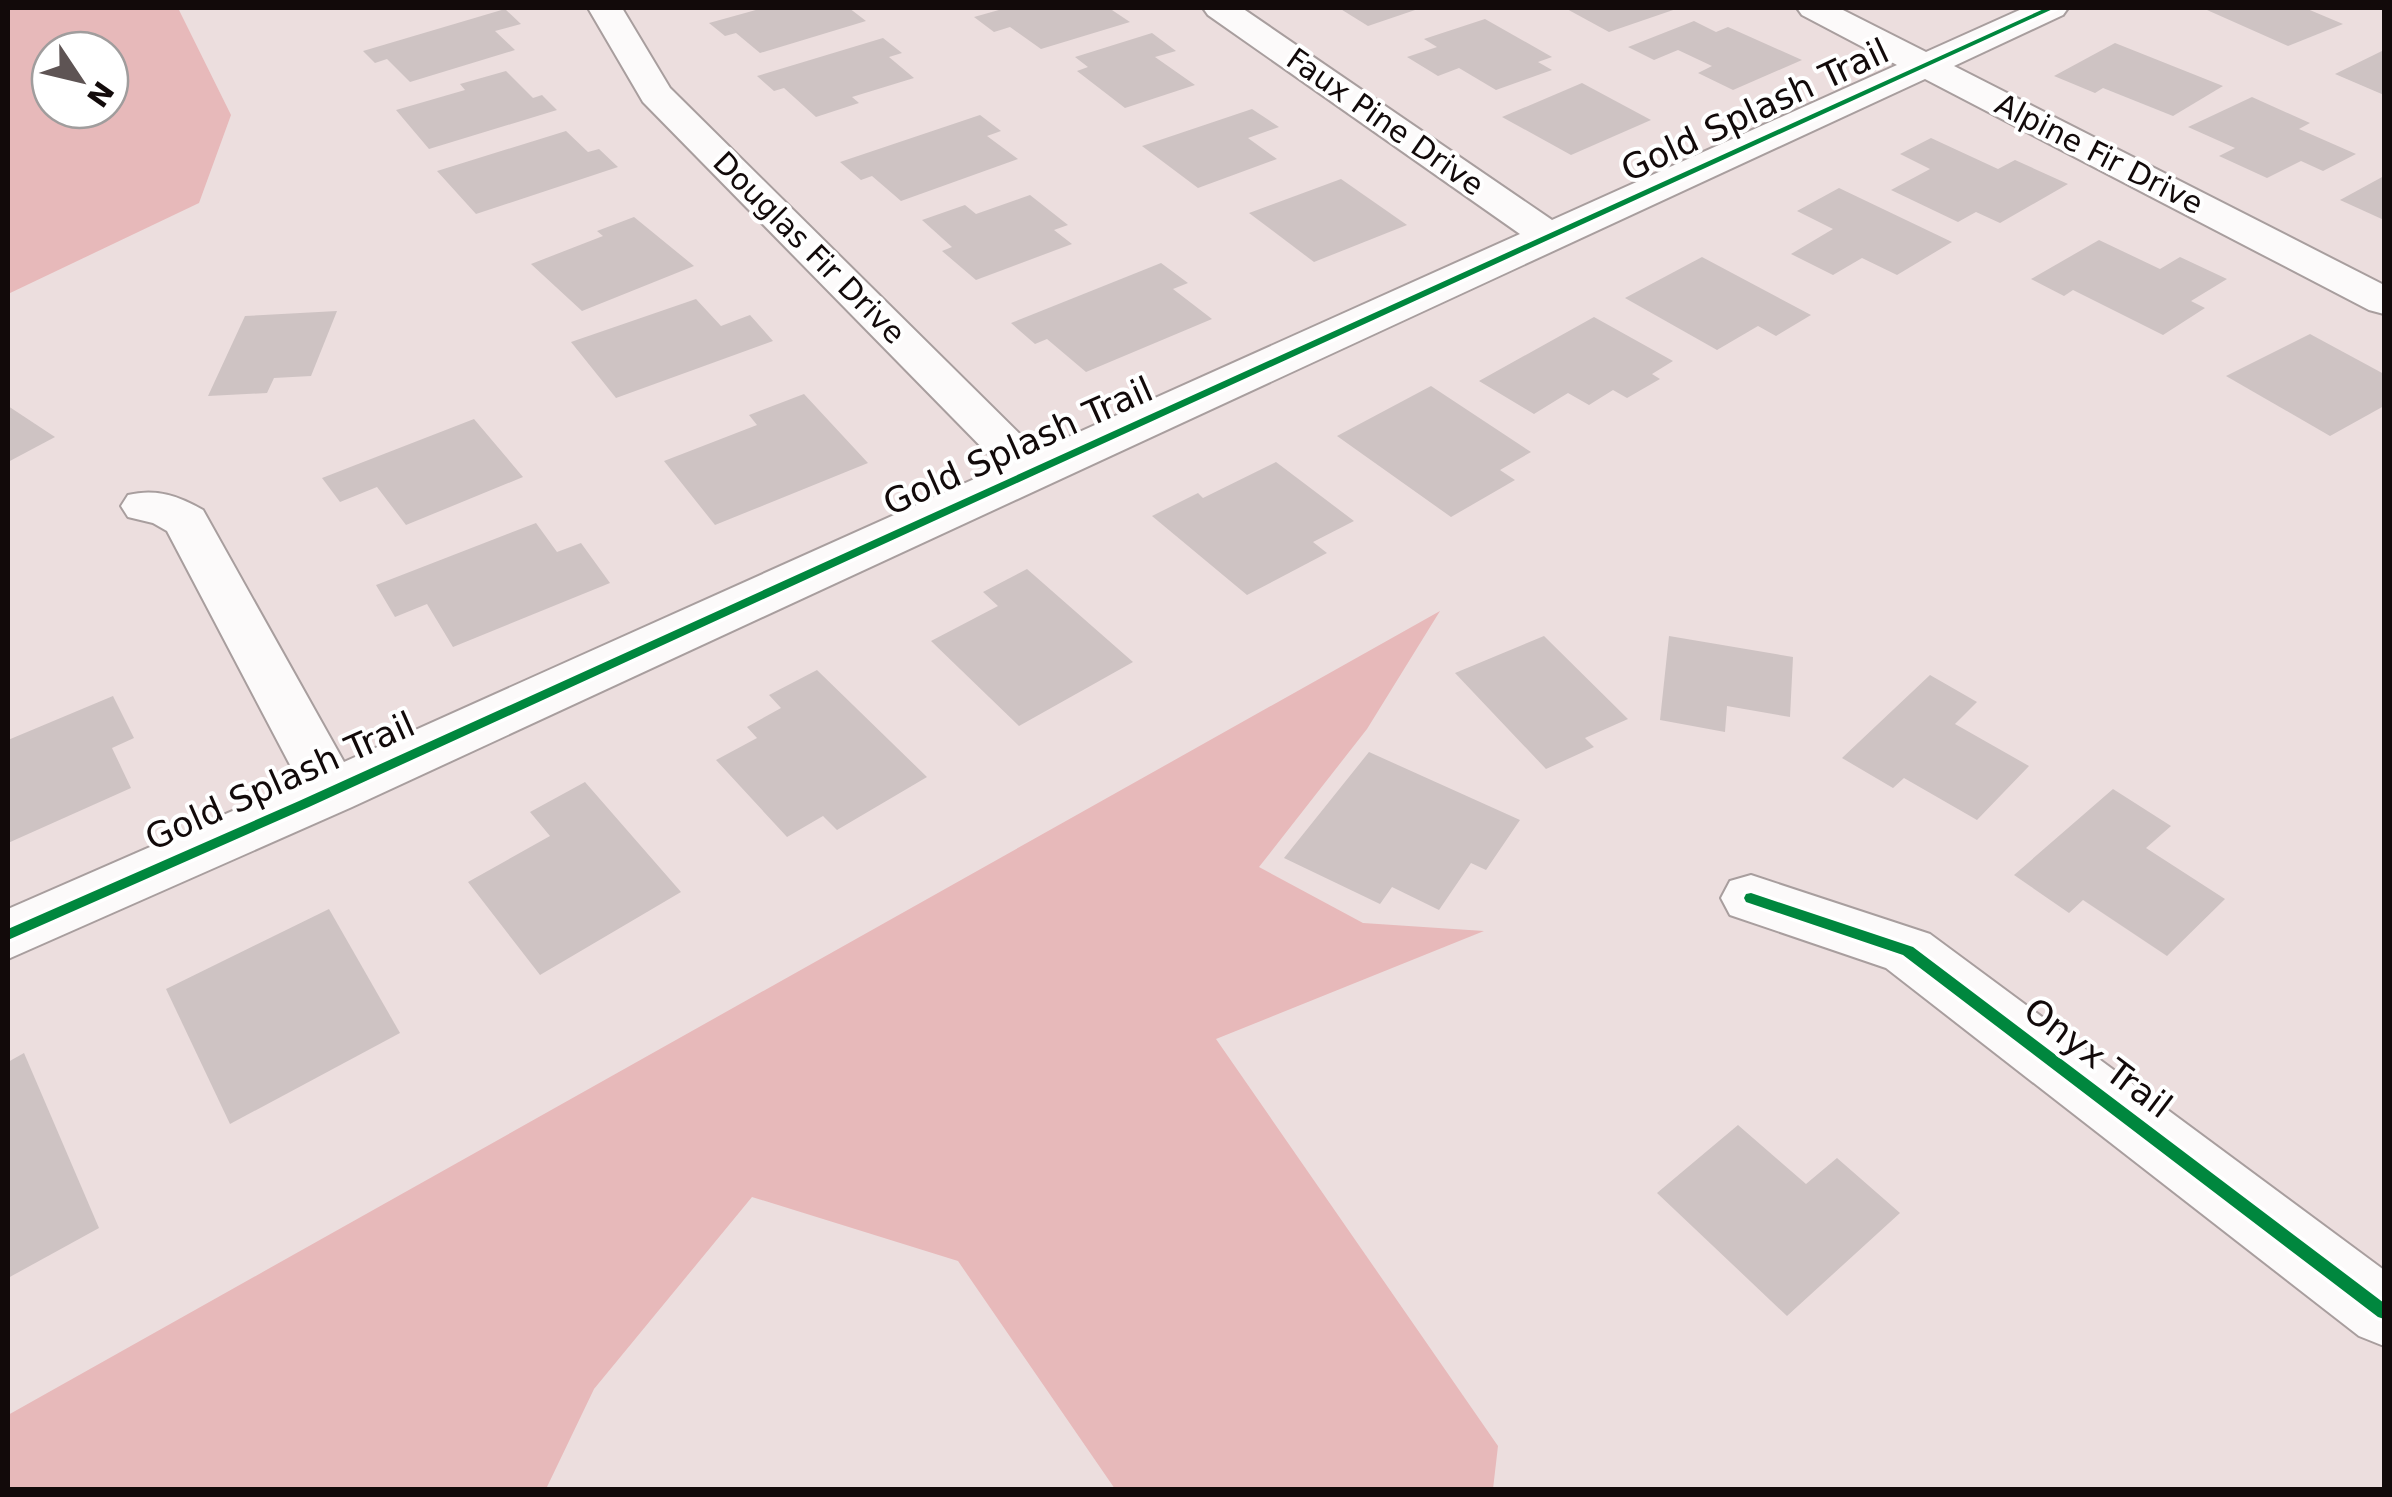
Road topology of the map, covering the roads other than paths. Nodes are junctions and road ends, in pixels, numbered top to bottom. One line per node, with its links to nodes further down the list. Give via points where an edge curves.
1 (606, 8): 8 (street, Douglas Fir Drive, via 656,94)
2 (1220, 8): 6 (street, Faux Pine Drive)
3 (1814, 8): 5 (street, Alpine Fir Drive)
4 (2051, 8): 5 (street, Gold Splash Trail)
5 (1924, 64): 6 (street, Gold Splash Trail); 7 (street, Alpine Fir Drive)
6 (1551, 237): 8 (street, Gold Splash Trail)
7 (2384, 301)
8 (1032, 472): 10 (street, Gold Splash Trail)
9 (145, 506): 10 (street, via 186,521)
10 (332, 792): 12 (street, Gold Splash Trail)
11 (1751, 898): 13 (street, Onyx Trail, via 1908,951)
12 (8, 936)
13 (2384, 1312)

